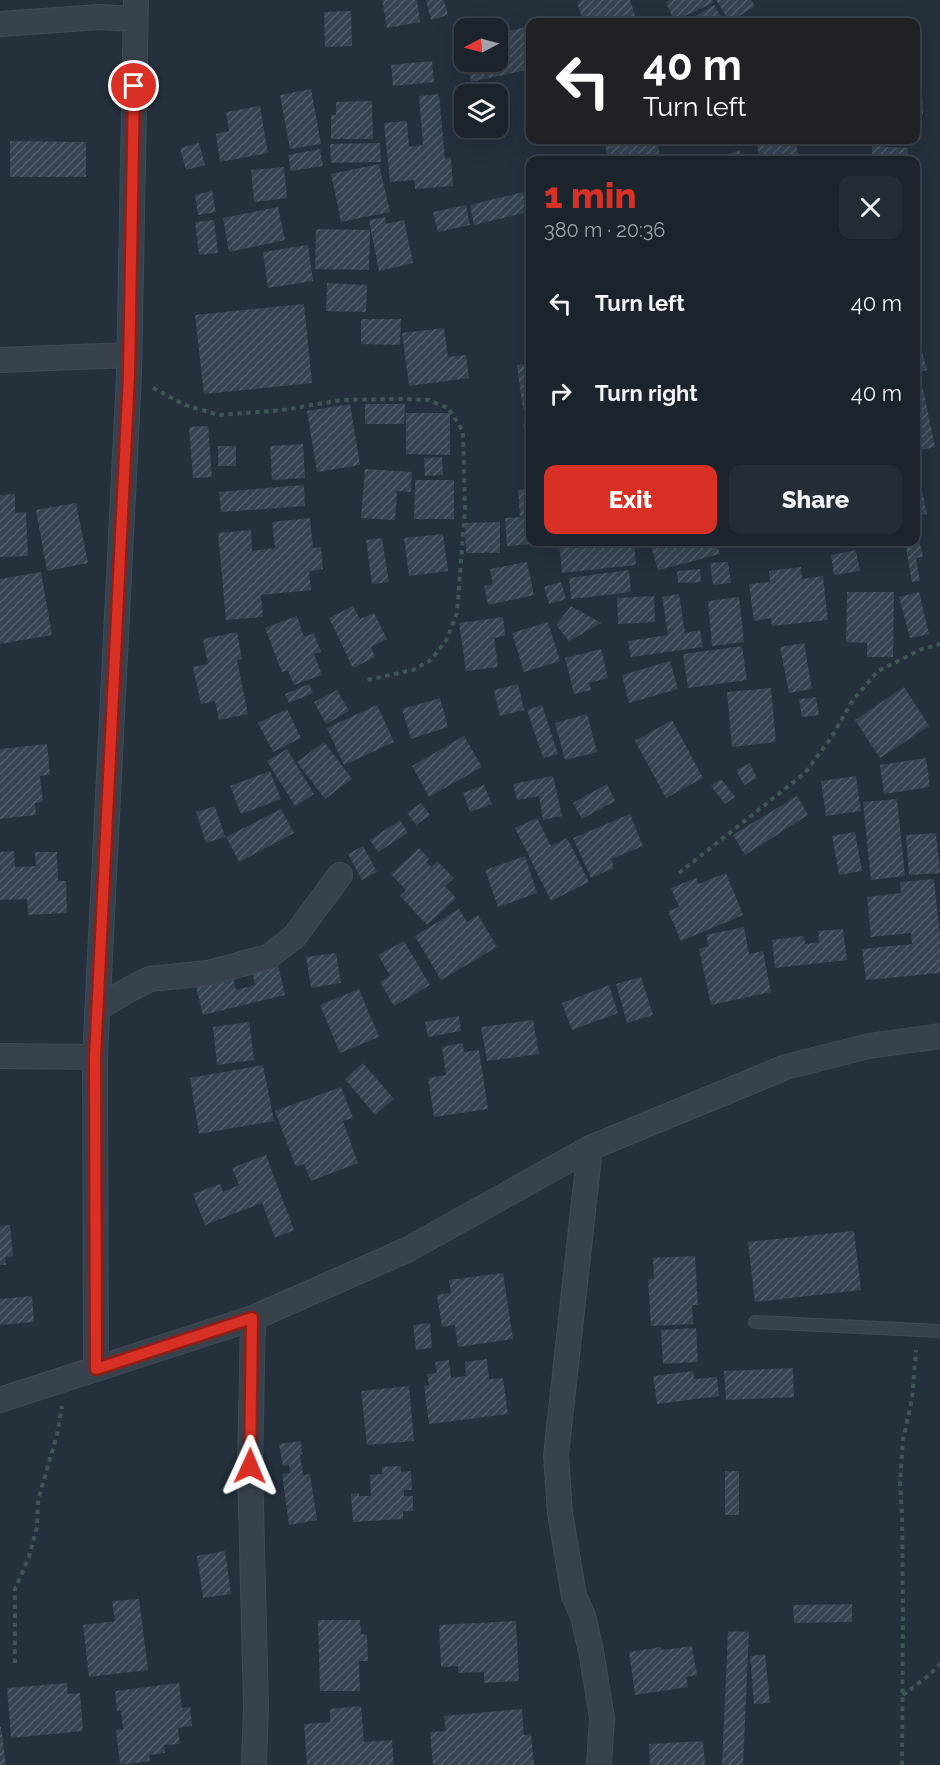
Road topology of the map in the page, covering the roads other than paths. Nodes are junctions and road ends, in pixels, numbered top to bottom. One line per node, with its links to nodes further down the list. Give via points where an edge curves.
1 (135, 9): 2 (street, via 99,17); 4 (street)
2 (0, 24)
3 (0, 360): 4 (street)
4 (129, 365): 6 (street)
5 (340, 875): 6 (street, via 294,937 268,957 208,973 150,979)
6 (98, 1008): 9 (street)
7 (940, 1036): 10 (street, via 869,1046 786,1067)
8 (0, 1056): 9 (street)
9 (95, 1057): 14 (street)
10 (590, 1148): 11 (street, via 407,1250); 17 (street, via 556,1455 574,1596 583,1616 602,1718)
11 (252, 1318): 14 (street); 16 (street)
12 (755, 1322): 13 (lane)
13 (940, 1331)
14 (96, 1369): 15 (street)
15 (0, 1400)
16 (254, 1765)
17 (599, 1765)

